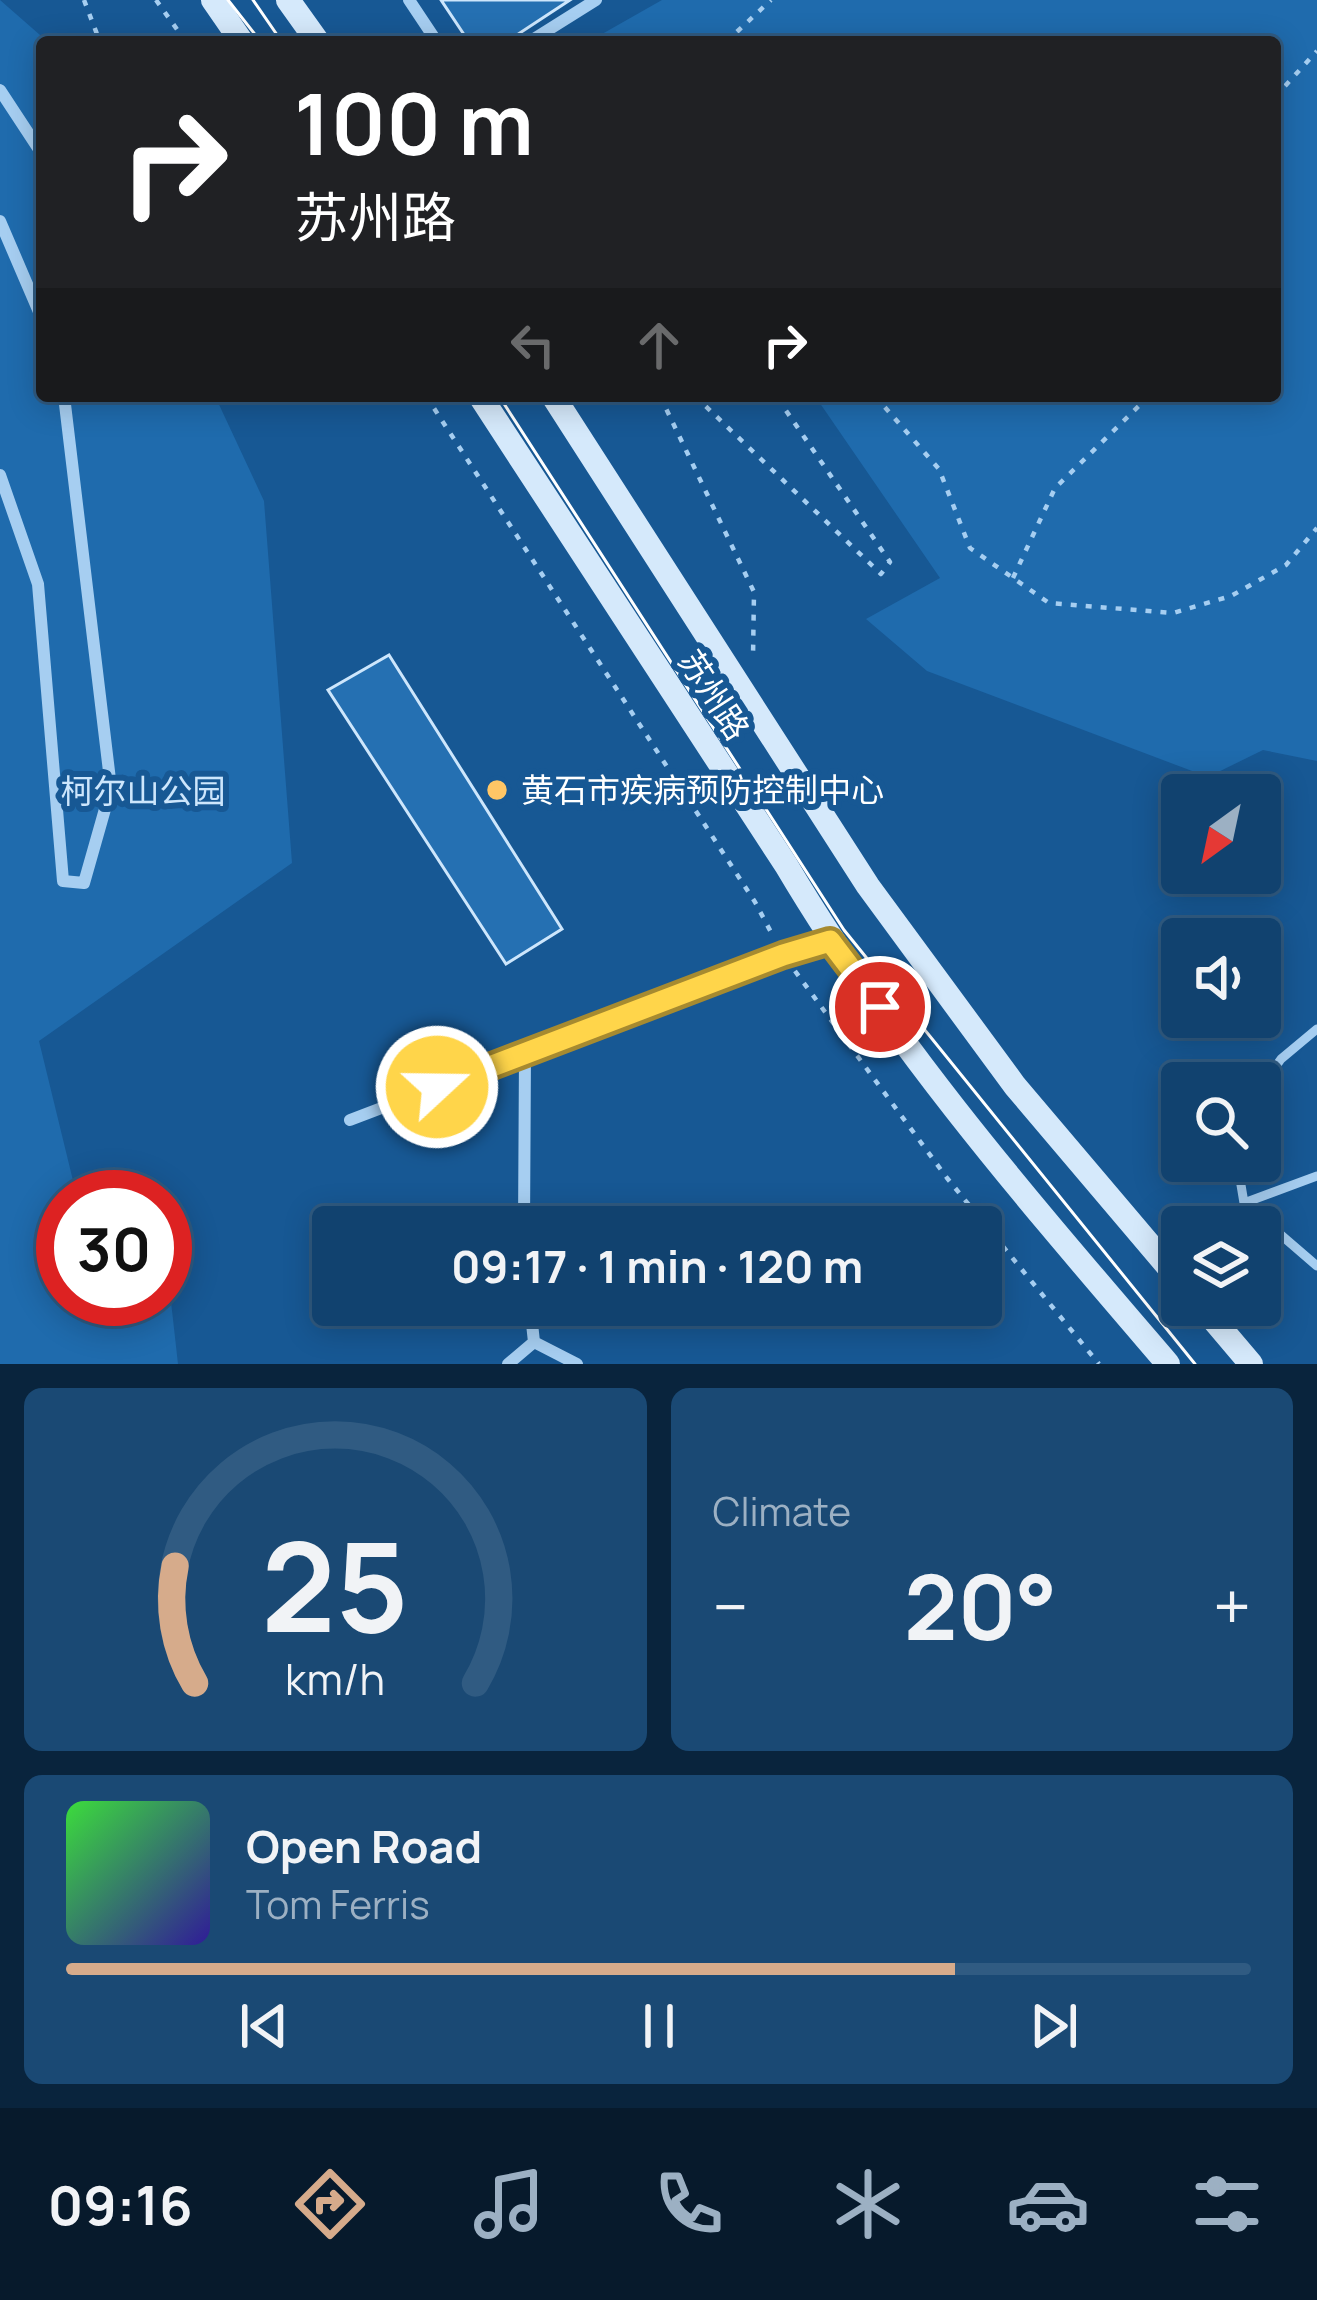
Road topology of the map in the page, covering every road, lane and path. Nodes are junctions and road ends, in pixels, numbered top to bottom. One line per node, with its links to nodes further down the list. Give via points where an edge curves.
1 (84, 0): 8 (path)
2 (156, 0): 9 (path)
3 (213, 0): 10 (main road)
4 (288, 0): 11 (main road)
5 (410, 0): 12 (street)
6 (596, 0): 13 (street)
7 (772, 0): 14 (path)
8 (98, 36)
9 (182, 36)
10 (238, 36)
11 (314, 36)
12 (433, 36)
13 (539, 36)
14 (733, 36)
15 (1317, 51): 17 (path)
16 (0, 90): 18 (street)
17 (1281, 90)
18 (36, 145)
19 (0, 221): 20 (street)
20 (36, 305)
21 (65, 402): 30 (street, via 111,788 84,883 63,881 38,584)
22 (430, 402): 35 (path)
23 (484, 402): 34 (main road, 苏州路)
24 (557, 402): 44 (main road, 苏州路, via 868,886 1015,1086)
25 (663, 402): 33 (path, via 754,592)
26 (701, 402): 27 (path, via 881,574 890,562)
27 (780, 402)
28 (880, 402): 32 (path, via 939,469 970,548)
29 (1143, 402): 32 (path, via 1055,488)
30 (0, 475)
31 (1317, 528): 32 (path, via 1286,565 1231,596 1172,613 1049,603)
32 (1013, 578)
33 (753, 658)
34 (830, 941): 35 (street); 52 (main road, 苏州路, via 977,1141)
35 (783, 955): 37 (street); 51 (path, via 947,1178)
36 (1317, 1029): 38 (lane)
37 (525, 1053): 39 (street); 43 (street)
38 (1279, 1062)
39 (350, 1120)
40 (1317, 1176): 42 (lane)
41 (1240, 1182): 42 (lane)
42 (1244, 1203): 45 (lane)
43 (524, 1206)
44 (1161, 1257)
45 (1317, 1266)
46 (532, 1326): 48 (street)
47 (1219, 1326): 53 (main road)
48 (534, 1342): 49 (street); 50 (street)
49 (508, 1364)
50 (577, 1364)
51 (1099, 1364)
52 (1168, 1364)
53 (1251, 1364)

